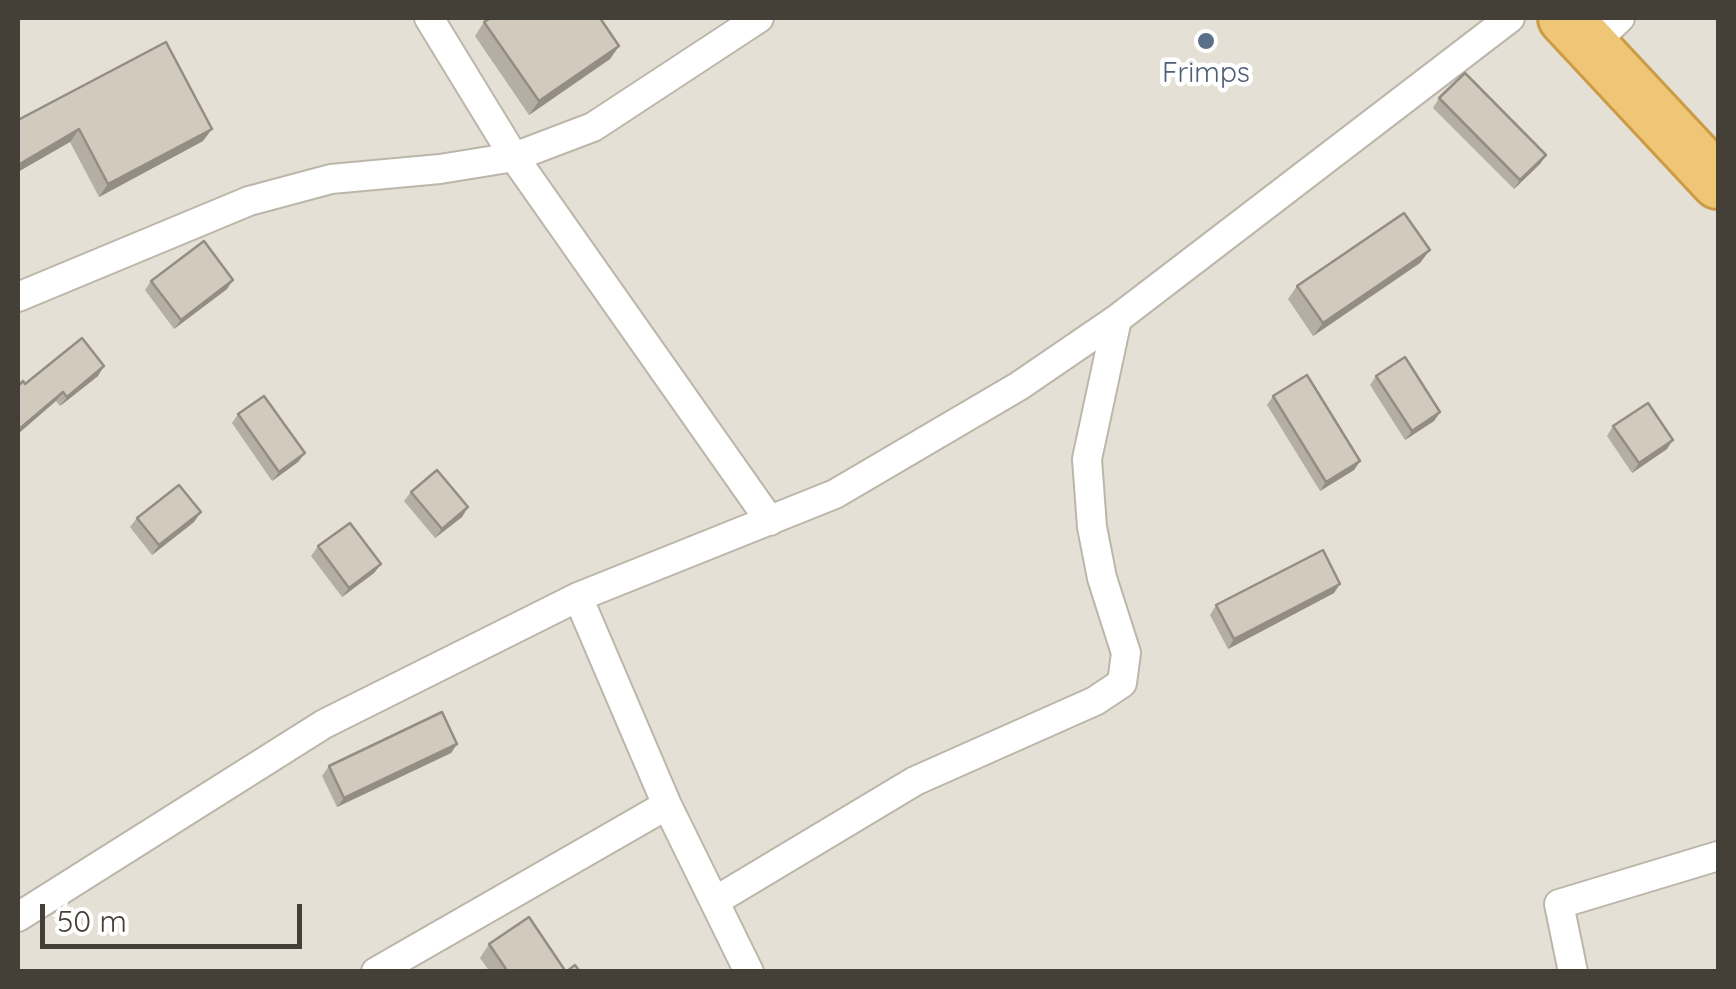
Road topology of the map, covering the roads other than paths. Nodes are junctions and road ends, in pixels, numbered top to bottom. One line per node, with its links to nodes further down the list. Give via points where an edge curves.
1 (429, 18): 5 (street)
2 (759, 18): 5 (street, via 594,127)
3 (1510, 18): 8 (street)
4 (1593, 26): 6 (highway)
5 (514, 156): 7 (street, via 332,180 249,201); 9 (street)
6 (1718, 182)
7 (18, 298)
8 (1117, 319): 9 (street, via 1019,386 835,494); 13 (street, via 1087,459 1102,578 1126,653 1122,684 916,781)
9 (770, 521): 10 (street)
10 (578, 597): 11 (street); 14 (street, via 324,724)
11 (668, 805): 13 (street); 15 (street)
12 (1718, 856): 17 (street, via 1560,904)
13 (714, 902): 16 (street)
14 (18, 918)
15 (376, 972)
16 (750, 972)
17 (1573, 972)

